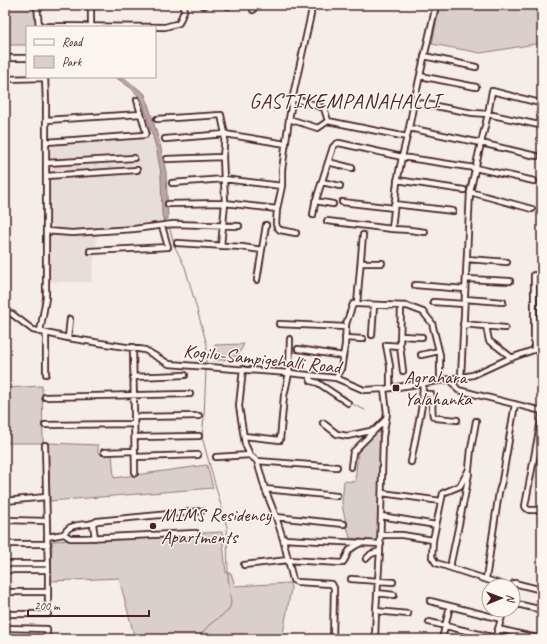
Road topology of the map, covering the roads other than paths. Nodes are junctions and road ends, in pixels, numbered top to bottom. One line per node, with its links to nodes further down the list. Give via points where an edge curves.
1 (37, 5): 6 (street)
2 (91, 5): 7 (street)
3 (184, 5): 8 (street, via 179,23)
4 (311, 5): 17 (street)
5 (436, 5): 9 (street)
6 (39, 26)
7 (91, 26)
8 (156, 27)
9 (424, 56): 12 (street); 13 (street)
10 (5, 58): 11 (street)
11 (26, 58)
12 (476, 66)
13 (420, 76): 16 (street); 19 (street)
14 (45, 78): 15 (street); 24 (street)
15 (5, 79)
16 (476, 87)
17 (293, 98): 25 (street); 26 (street, via 324,108)
18 (137, 100): 21 (street)
19 (414, 102): 22 (street); 28 (street)
20 (536, 102): 22 (street, via 492,91)
21 (141, 114): 24 (street); 32 (street, via 146,132 143,136)
22 (488, 114): 27 (street); 33 (street)
23 (157, 119): 29 (street, via 221,115)
24 (46, 120): 32 (street)
25 (289, 120): 26 (street, via 318,128); 34 (street)
26 (328, 121): 30 (street)
27 (539, 125)
28 (409, 128): 30 (street); 33 (street)
29 (224, 134): 31 (street); 34 (street); 36 (street)
30 (407, 137): 37 (street)
31 (165, 139)
32 (46, 142): 41 (street)
33 (481, 143): 35 (street); 43 (street)
34 (286, 144): 51 (street)
35 (536, 156)
36 (223, 157): 39 (street); 46 (street)
37 (402, 157): 40 (street, via 339,143 332,147); 43 (street); 47 (street)
38 (134, 158): 41 (street)
39 (167, 160)
40 (328, 162): 42 (street); 49 (street)
41 (46, 163): 45 (street)
42 (352, 168)
43 (475, 168): 48 (street); 54 (street)
44 (137, 170): 45 (street)
45 (46, 176): 71 (street)
46 (224, 179): 50 (street); 51 (street); 57 (street)
47 (397, 180): 53 (street); 60 (street)
48 (534, 181)
49 (322, 182): 52 (street); 55 (street)
50 (172, 183)
51 (282, 186): 61 (street)
52 (340, 186)
53 (464, 190)
54 (470, 192): 62 (street); 79 (street)
55 (315, 201): 59 (street); 64 (street)
56 (342, 202): 60 (street)
57 (225, 203): 58 (street); 61 (street); 68 (street)
58 (168, 204)
59 (333, 204)
60 (394, 206): 63 (street); 70 (street)
61 (277, 209): 73 (street, via 277,227)
62 (532, 209)
63 (453, 211)
64 (313, 215)
65 (327, 222): 70 (street)
66 (266, 225): 77 (street)
67 (162, 226): 68 (street); 71 (street, via 72,233); 78 (street, via 168,247)
68 (223, 226): 69 (street); 76 (street)
69 (239, 226)
70 (392, 229): 72 (street)
71 (46, 231): 102 (street, via 46,298)
72 (425, 232)
73 (296, 233)
74 (363, 235): 80 (street)
75 (178, 243): 76 (street)
76 (221, 246): 77 (street)
77 (262, 250): 85 (street)
78 (90, 251)
79 (467, 258): 82 (street); 84 (street)
80 (361, 262): 81 (street); 92 (street)
81 (382, 262)
82 (507, 262)
83 (534, 275): 115 (street)
84 (466, 279): 86 (street); 88 (street)
85 (257, 280)
86 (510, 281)
87 (414, 285): 88 (street)
88 (465, 289): 90 (street)
89 (433, 302): 90 (street)
90 (464, 302): 91 (street); 98 (street)
91 (502, 302)
92 (357, 304): 93 (street); 100 (street, via 353,304)
93 (374, 305): 94 (street); 104 (street)
94 (401, 306): 105 (street); 116 (street, via 423,312 432,323)
95 (5, 312): 102 (street, Kogilu-Sampigehalli Road)
96 (70, 319): 107 (street)
97 (279, 324): 100 (street)
98 (463, 324): 99 (street); 127 (street)
99 (486, 326): 101 (street); 119 (street, via 489,341)
100 (346, 327): 108 (street)
101 (505, 328)
102 (40, 332): 103 (street, Kogilu-Sampigehalli Road)
103 (46, 333): 107 (street, Kogilu-Sampigehalli Road); 123 (street)
104 (372, 336)
105 (400, 336): 106 (street); 111 (street)
106 (422, 337)
107 (68, 338): 112 (street, Kogilu-Sampigehalli Road)
108 (345, 338): 110 (street); 118 (street)
109 (290, 339): 122 (street)
110 (363, 339)
111 (400, 346): 121 (street); 132 (street, via 386,345 390,366)
112 (133, 347): 120 (street, Kogilu-Sampigehalli Road, via 145,350 169,364); 126 (street)
113 (542, 347): 115 (street, Kogilu-Sampigehalli Road)
114 (298, 349): 118 (street)
115 (534, 350): 119 (street, Kogilu-Sampigehalli Road)
116 (439, 351): 117 (street); 130 (street)
117 (421, 355)
118 (343, 356): 128 (street)
119 (512, 358): 127 (street, Kogilu-Sampigehalli Road, via 473,375)
120 (243, 369): 122 (street, Kogilu-Sampigehalli Road); 152 (street, via 239,406)
121 (403, 371)
122 (289, 373): 125 (street, Kogilu-Sampigehalli Road); 152 (street, via 280,440)
123 (46, 374)
124 (185, 375): 126 (street)
125 (309, 376): 128 (street, Kogilu-Sampigehalli Road); 138 (street, via 311,381)
126 (133, 377): 136 (street)
127 (460, 377): 129 (street, Kogilu-Sampigehalli Road)
128 (336, 378): 133 (street, Kogilu-Sampigehalli Road, via 364,390)
129 (450, 379): 130 (street, Kogilu-Sampigehalli Road); 139 (street, via 458,390)
130 (440, 381): 131 (street, Kogilu-Sampigehalli Road)
131 (423, 384): 132 (street, Kogilu-Sampigehalli Road); 135 (street)
132 (390, 388): 133 (street, Kogilu-Sampigehalli Road)
133 (384, 389): 144 (street)
134 (190, 394): 136 (street)
135 (422, 394): 145 (street, via 431,394 433,416); 161 (street)
136 (134, 396): 137 (street); 143 (street)
137 (45, 397)
138 (348, 403)
139 (515, 404): 140 (street); 202 (street)
140 (542, 411)
141 (542, 415): 172 (street, via 525,506 529,510)
142 (199, 416): 143 (street)
143 (134, 417): 148 (street)
144 (386, 419): 150 (street); 167 (street, via 383,437)
145 (457, 420)
146 (476, 421): 164 (street)
147 (323, 423): 150 (street, via 337,434 347,436)
148 (134, 424): 149 (street); 153 (street)
149 (45, 425)
150 (375, 430): 163 (street, via 353,452)
151 (199, 436): 153 (street)
152 (244, 436): 158 (street)
153 (134, 437): 156 (street)
154 (45, 445): 169 (street)
155 (104, 452): 156 (street)
156 (135, 454): 157 (street); 165 (street)
157 (198, 455)
158 (250, 455): 159 (street); 160 (street)
159 (216, 457)
160 (257, 461): 162 (street); 166 (street)
161 (411, 462)
162 (337, 467)
163 (351, 467)
164 (470, 469): 171 (street, via 460,486 443,493); 198 (street)
165 (135, 473)
166 (265, 489): 168 (street); 175 (street)
167 (382, 493): 171 (street); 174 (street)
168 (337, 496)
169 (46, 497): 170 (street); 177 (street)
170 (5, 501)
171 (441, 501): 180 (street)
172 (542, 510)
173 (202, 511): 178 (street, via 97,521)
174 (381, 516): 180 (street); 183 (street)
175 (276, 517): 179 (street); 186 (street)
176 (5, 520): 177 (street)
177 (47, 521): 184 (street)
178 (93, 524): 182 (street, via 72,526); 185 (street)
179 (344, 524)
180 (436, 525): 187 (street)
181 (196, 533): 185 (street)
182 (64, 534): 184 (street); 185 (street, via 70,538)
183 (381, 535): 187 (street, via 402,535); 191 (street)
184 (48, 537): 190 (street)
185 (95, 538)
186 (283, 539): 188 (street); 194 (street)
187 (433, 540): 198 (street, via 432,557 436,563)
188 (361, 543): 191 (street); 194 (street, via 351,548 342,563)
189 (5, 544): 190 (street)
190 (48, 544): 196 (street)
191 (381, 544): 192 (street)
192 (380, 551): 193 (street); 204 (street)
193 (366, 559)
194 (288, 560): 197 (street); 226 (street, via 293,580 332,584)
195 (5, 564): 196 (street)
196 (48, 564): 200 (street)
197 (244, 565)
198 (450, 567): 201 (street)
199 (5, 570): 200 (street)
200 (48, 570): 209 (street)
201 (483, 578)
202 (486, 578)
203 (351, 579): 204 (street)
204 (378, 581): 205 (street); 210 (street)
205 (393, 582)
206 (521, 585): 207 (street)
207 (542, 590)
208 (5, 592): 209 (street)
209 (48, 592): 217 (street, via 48,614)
210 (377, 593): 211 (street); 216 (street)
211 (394, 595)
212 (430, 601): 214 (street)
213 (521, 605): 215 (street)
214 (450, 606): 219 (street); 221 (street)
215 (542, 610)
216 (376, 611): 218 (street); 227 (street)
217 (5, 614)
218 (408, 614)
219 (501, 619): 223 (street)
220 (429, 622): 221 (street)
221 (445, 626): 224 (street); 228 (street)
222 (5, 628): 225 (street, via 47,630)
223 (498, 629): 224 (street); 229 (street)
224 (495, 638)
225 (47, 639)
226 (333, 639)
227 (375, 639)
228 (442, 639)
229 (541, 639)

